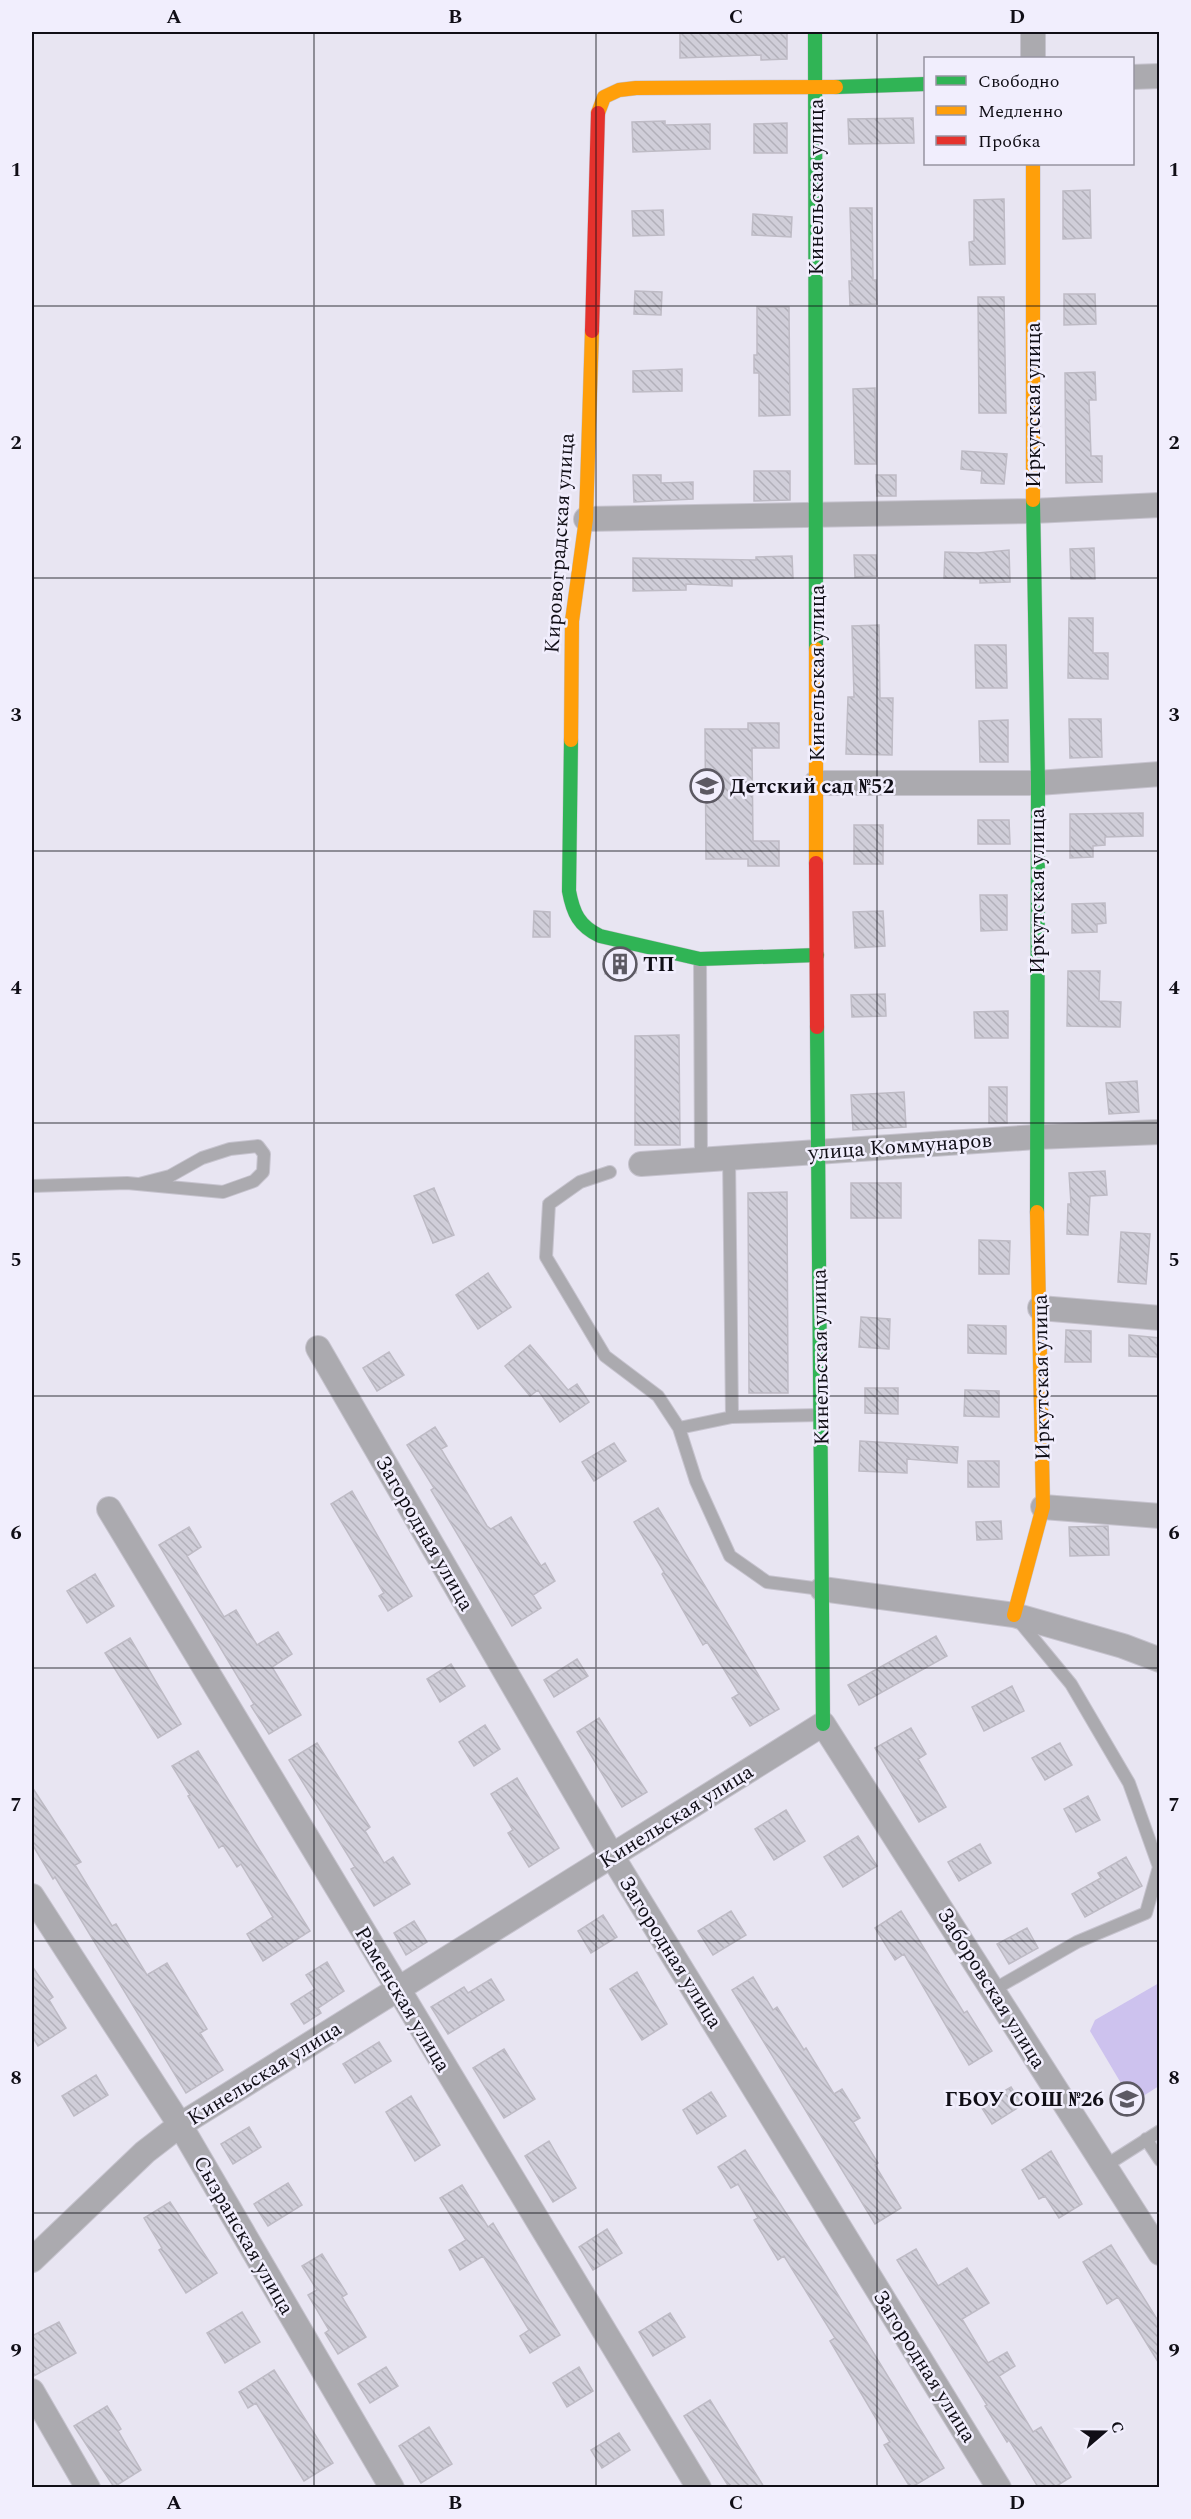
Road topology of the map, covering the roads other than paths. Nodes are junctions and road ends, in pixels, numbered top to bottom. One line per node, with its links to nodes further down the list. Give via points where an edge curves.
1 (815, 32): 7 (street, Кинельская улица)
2 (1033, 32): 3 (street)
3 (1033, 57)
4 (1160, 76): 5 (street)
5 (1134, 77)
6 (924, 84): 7 (street)
7 (816, 88): 11 (street, Кинельская улица); 12 (street, Кировоградская улица, via 636,88 604,97 598,113)
8 (1033, 165): 10 (street, Иркутская улица)
9 (1160, 506): 10 (street)
10 (1033, 511): 11 (street); 15 (street, Иркутская улица)
11 (817, 514): 12 (street); 14 (street, Кинельская улица)
12 (586, 519): 17 (street, Кировоградская улица, via 572,621 569,891 574,917 585,930 600,936)
13 (1160, 774): 15 (street)
14 (816, 783): 15 (street); 16 (street, Кинельская улица)
15 (1038, 783): 19 (street, Иркутская улица)
16 (817, 955): 17 (street, Кировоградская улица); 20 (street, Кинельская улица)
17 (700, 959): 22 (lane)
18 (1160, 1132): 19 (street, улица Коммунаров)
19 (1036, 1137): 20 (street, улица Коммунаров); 27 (street, Иркутская улица)
20 (817, 1152): 21 (street, улица Коммунаров); 30 (street, Кинельская улица)
21 (729, 1156): 22 (street, улица Коммунаров); 31 (lane)
22 (701, 1160): 23 (street, улица Коммунаров)
23 (641, 1164)
24 (610, 1172): 32 (lane, via 580,1182 549,1204 546,1257 605,1356 658,1396)
25 (139, 1184): 26 (lane, via 170,1176 202,1158 230,1149 258,1146 264,1154 264,1172 254,1181 223,1192 127,1184)
26 (32, 1186)
27 (1040, 1308): 28 (street); 33 (street, Иркутская улица)
28 (1160, 1318)
29 (318, 1348): 40 (street, Загородная улица)
30 (821, 1415): 31 (lane); 36 (street, Кинельская улица)
31 (732, 1417): 32 (lane)
32 (679, 1428): 36 (lane, via 696,1480 730,1556 767,1582)
33 (1043, 1507): 35 (street); 37 (street, Иркутская улица)
34 (109, 1509): 43 (street, Раменская улица)
35 (1160, 1516)
36 (822, 1589): 37 (street); 39 (street, Кинельская улица)
37 (1014, 1615): 38 (street); 42 (lane, via 1071,1683 1129,1783 1159,1867 1146,1913 1077,1942)
38 (1160, 1660)
39 (824, 1724): 40 (street, Кинельская улица); 42 (street, Заборовская улица)
40 (612, 1856): 43 (street, Кинельская улица); 55 (street, Загородная улица)
41 (32, 1896): 44 (street, Сызранская улица)
42 (993, 1990): 48 (street, Заборовская улица)
43 (398, 1991): 44 (street, Кинельская улица); 54 (street, Раменская улица)
44 (180, 2126): 50 (street, Кинельская улица, via 146,2152); 53 (street, Сызранская улица)
45 (1160, 2131): 46 (lane)
46 (1146, 2139): 47 (lane); 48 (lane)
47 (1160, 2160)
48 (1105, 2166): 49 (street, Заборовская улица)
49 (1160, 2253)
50 (32, 2260)
51 (32, 2391): 52 (street)
52 (88, 2487)
53 (392, 2487)
54 (699, 2487)
55 (999, 2487)

